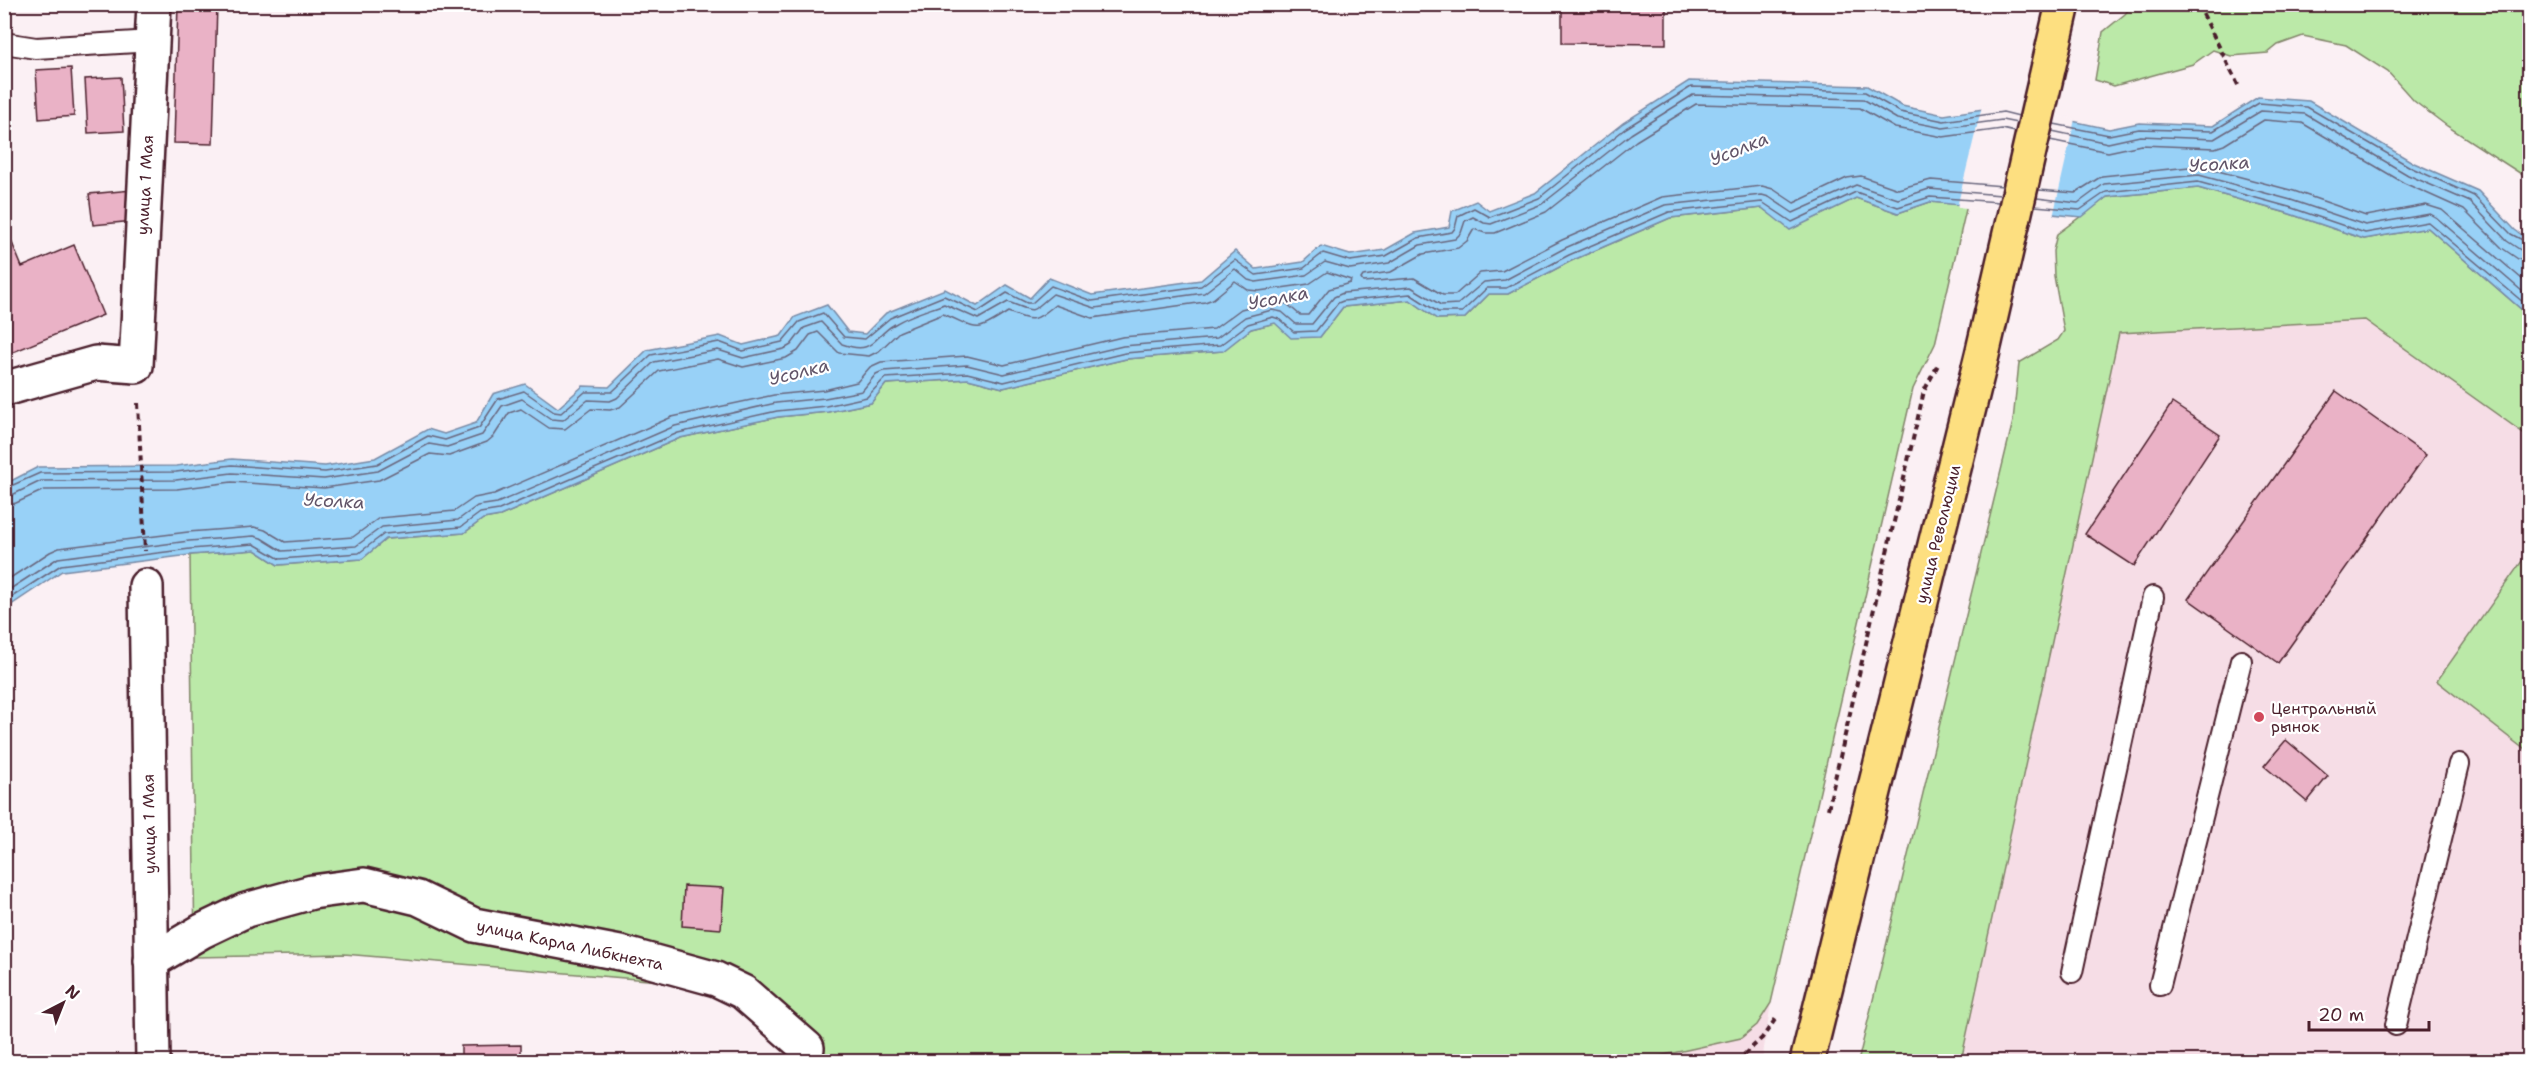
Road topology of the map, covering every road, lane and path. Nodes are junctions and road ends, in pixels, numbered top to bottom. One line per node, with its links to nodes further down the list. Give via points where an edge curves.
1 (154, 4): 4 (street, улица 1 Мая)
2 (2062, 4): 23 (main road, улица Революции, via 1982,355)
3 (2200, 4): 6 (path)
4 (153, 41): 5 (lane, via 36,48); 8 (street, улица 1 Мая)
5 (4, 43)
6 (2240, 89)
7 (1943, 355): 14 (path, via 1924,391)
8 (136, 366): 9 (street, via 96,363); 10 (path)
9 (4, 389)
10 (146, 586): 15 (street, улица 1 Мая)
11 (2153, 597): 16 (lane)
12 (2241, 661): 17 (lane)
13 (2459, 764): 19 (lane)
14 (1826, 817)
15 (151, 961): 20 (street, улица Карла Либкнехта, via 246,910 312,892 364,885 418,898 474,925 625,954 716,979 743,992); 21 (street, улица 1 Мая)
16 (2072, 972)
17 (2160, 985)
18 (1779, 1011): 22 (path, via 1762,1038)
19 (2396, 1025)
20 (807, 1047)
21 (153, 1062)
22 (1736, 1062)
23 (1807, 1062)

